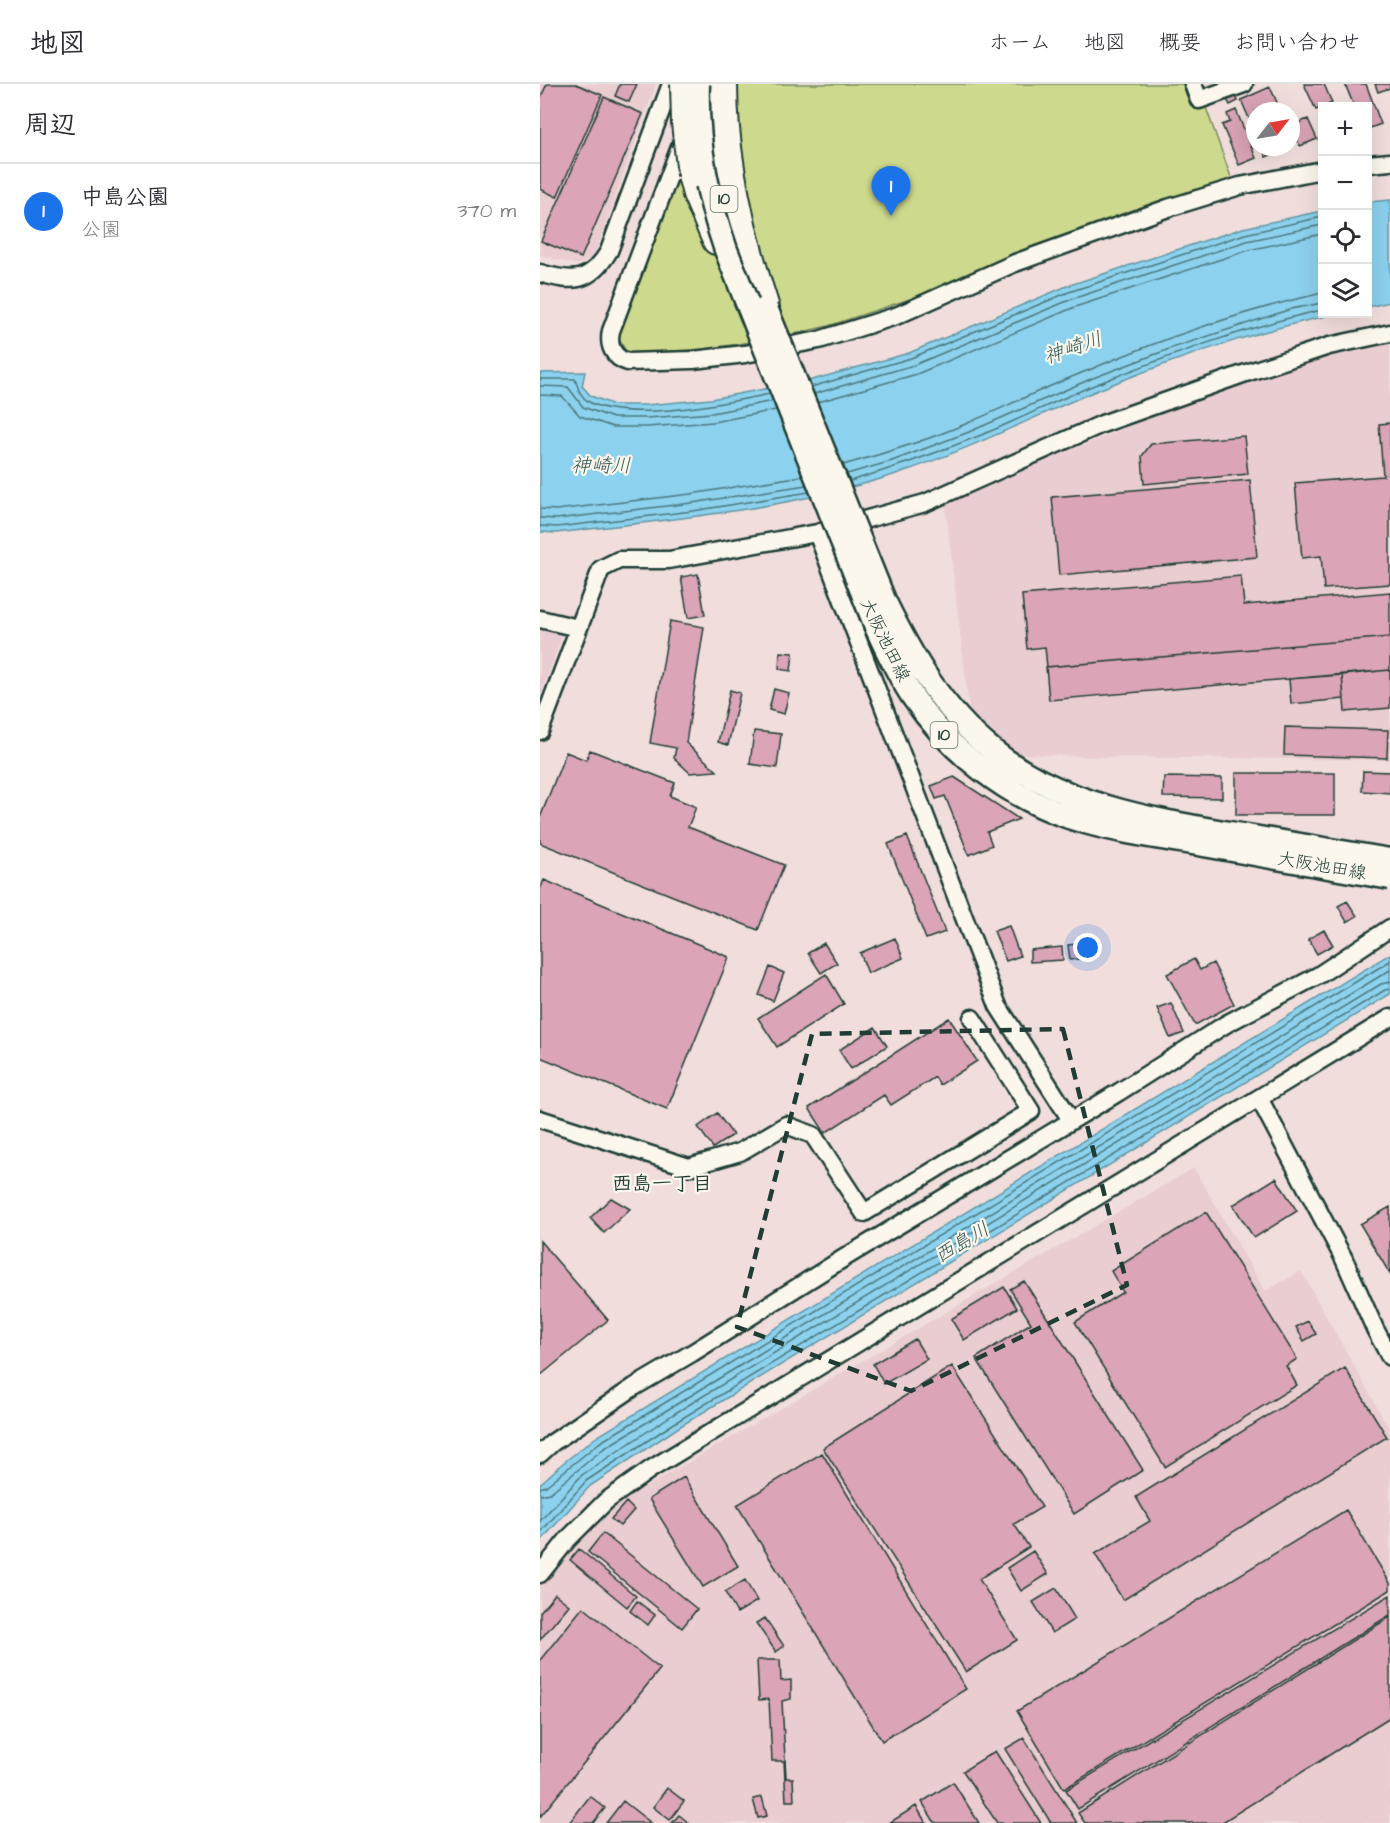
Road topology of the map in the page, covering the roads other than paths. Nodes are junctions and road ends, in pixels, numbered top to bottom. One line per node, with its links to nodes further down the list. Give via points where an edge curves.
1 (671, 84): 12 (street, via 602,264 593,273 569,280)
2 (684, 84): 13 (highway, bridge, via 687,144 696,194)
3 (698, 84): 13 (main road, 大阪池田線 / 10, bridge, via 700,145 715,219)
4 (702, 84): 11 (street, via 611,331 612,350 622,360 693,360 819,339 896,316 1015,263 1168,208 1240,186)
5 (709, 84): 13 (main road, 大阪池田線 / 10, via 717,172)
6 (724, 84): 13 (highway, via 726,132)
7 (1193, 84): 8 (street, via 1199,100)
8 (1244, 84)
9 (1390, 162): 10 (street)
10 (1372, 164)
11 (1318, 171)
12 (540, 273)
13 (756, 306): 19 (main road, 大阪池田線 / 10, bridge, via 899,631 942,699 992,750 1052,786 1125,811 1189,826); 20 (main road, 大阪池田線 / 10, bridge, via 888,653 923,711 964,755 1025,798 1088,823)
14 (1390, 333): 15 (street, via 1329,346 1243,374 1102,424 926,504)
15 (817, 533): 17 (street, via 669,560 619,560 601,569); 24 (street, via 998,1006)
16 (540, 619): 17 (street)
17 (578, 628): 18 (street)
18 (540, 731)
19 (1390, 860)
20 (1390, 878)
21 (1390, 928): 28 (street, via 1319,975 1226,1024)
22 (972, 1018): 25 (street)
23 (1390, 1018): 26 (street)
24 (1035, 1064): 25 (street); 28 (street)
25 (1011, 1079): 27 (street, via 1031,1112 864,1213 813,1135 786,1125 740,1152 689,1167)
26 (1259, 1098): 29 (street, via 1344,1258); 31 (street, via 651,1469 606,1501)
27 (540, 1119)
28 (1071, 1120): 30 (street, via 633,1387)
29 (1390, 1357)
30 (540, 1454)
31 (540, 1574)

